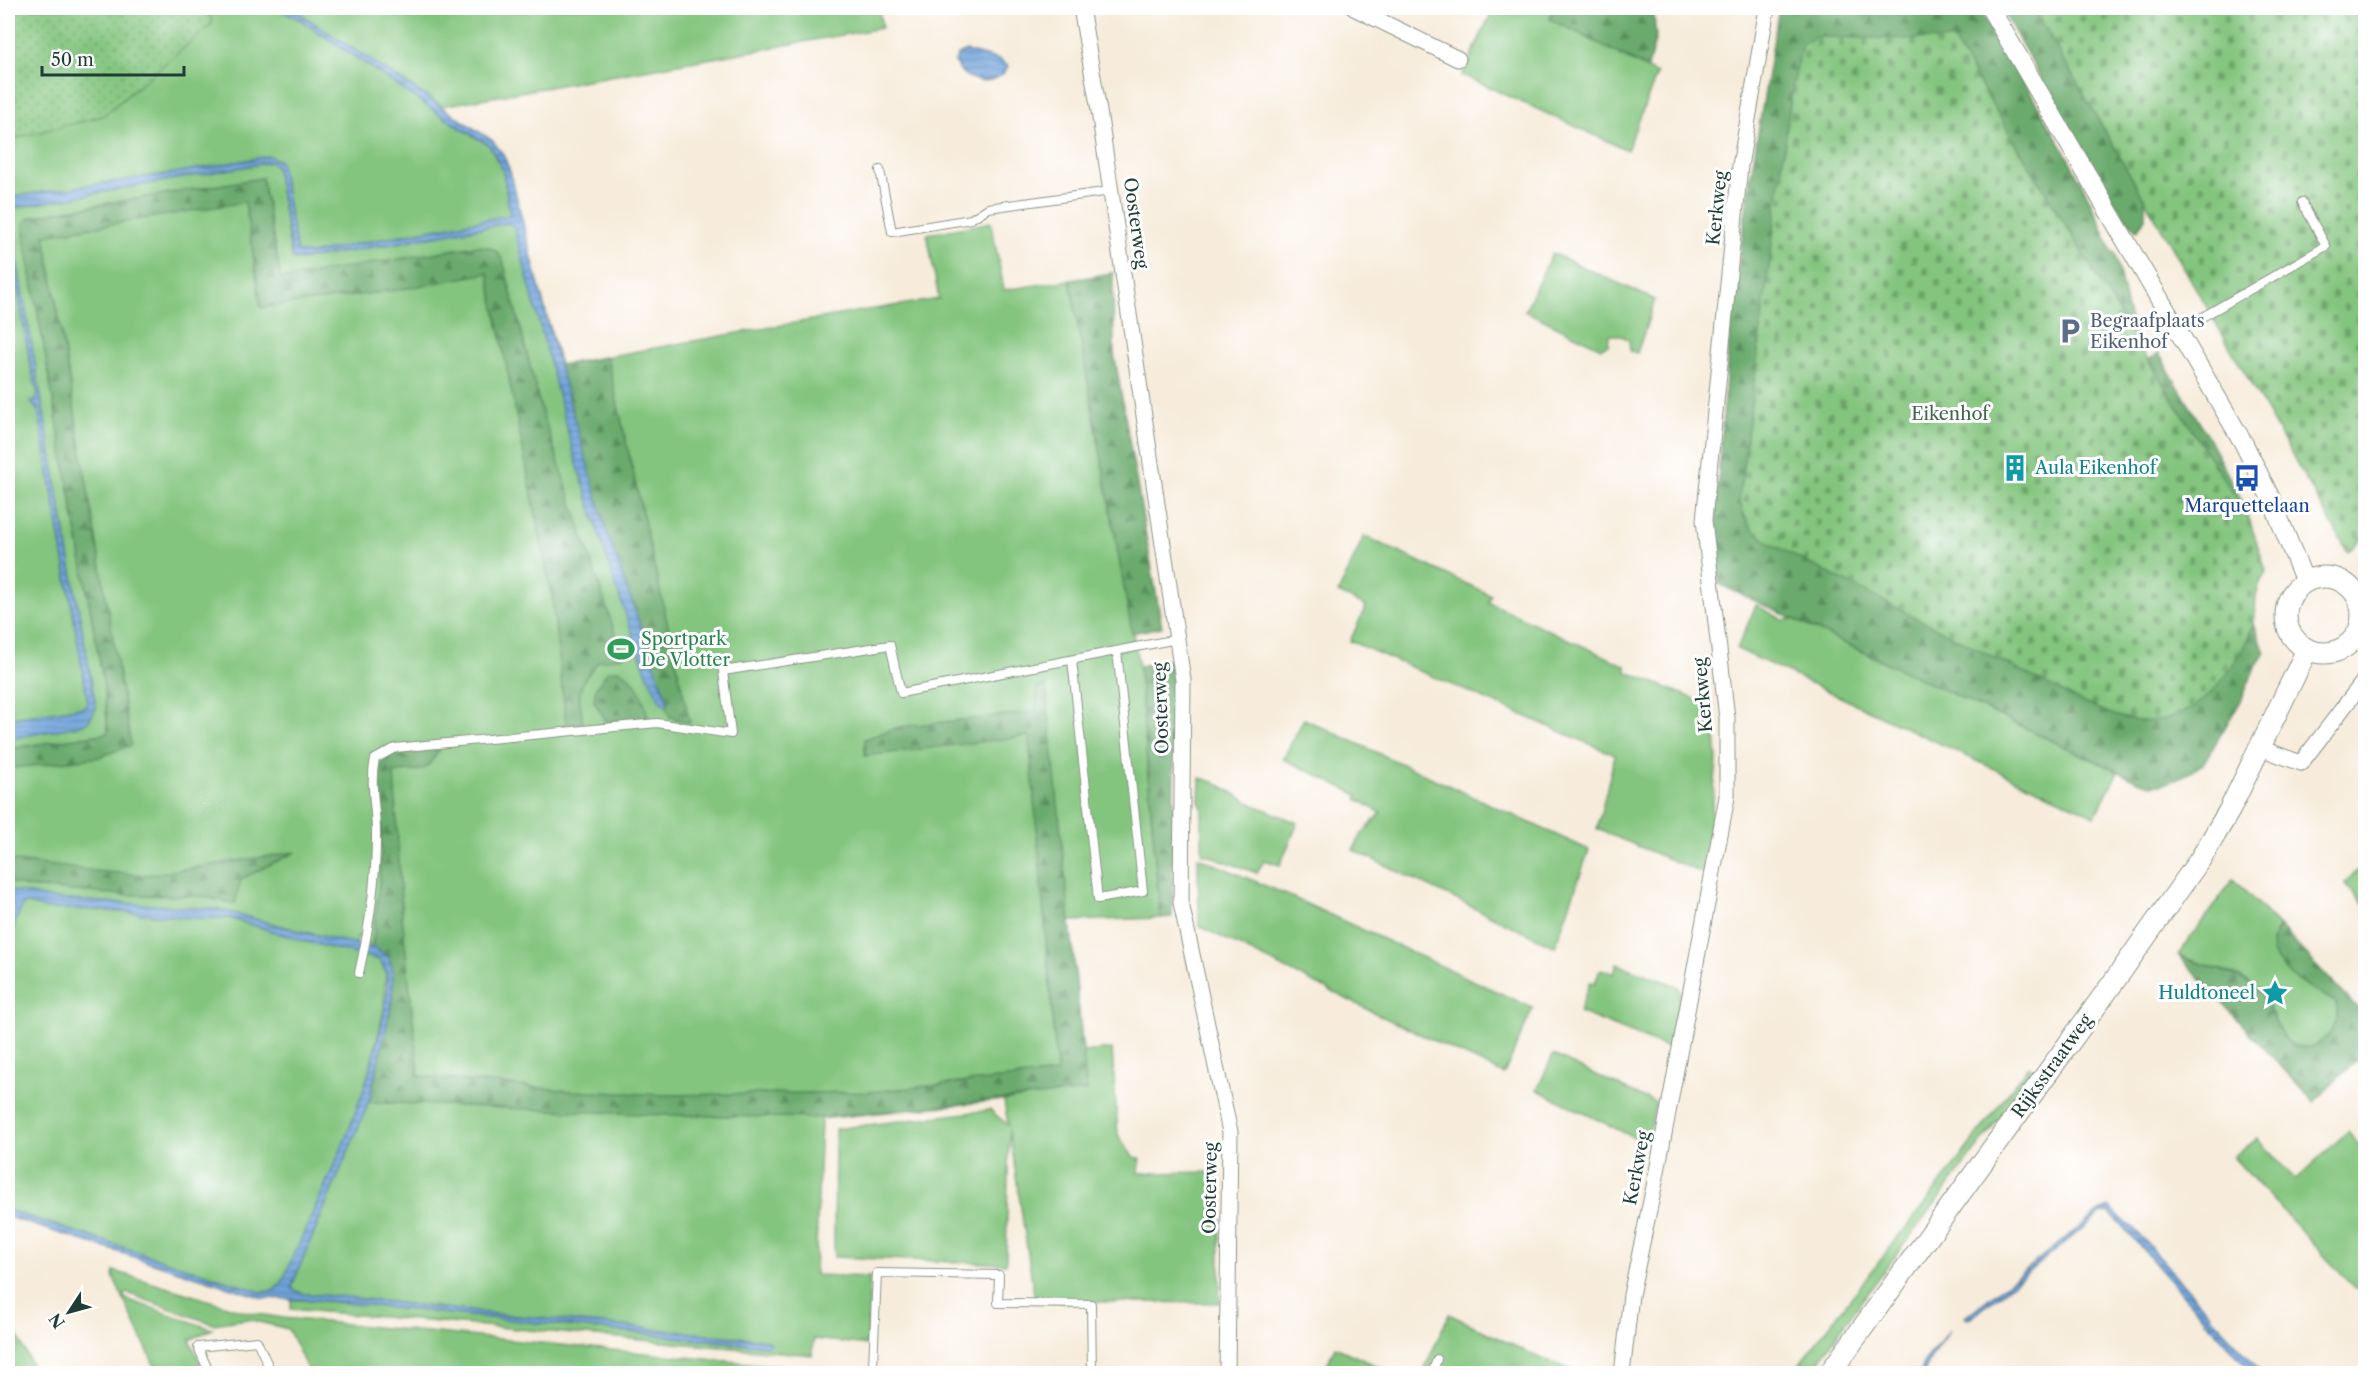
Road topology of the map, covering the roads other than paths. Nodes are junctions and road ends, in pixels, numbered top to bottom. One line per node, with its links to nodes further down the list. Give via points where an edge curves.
1 (1081, 8): 7 (street, Oosterweg)
2 (1354, 8): 5 (street)
3 (1767, 8): 26 (street, Kerkweg, via 1740,166 1704,520 1727,718 1727,797 1631,1295)
4 (1990, 8): 9 (street)
5 (1458, 59)
6 (880, 170): 7 (lane, via 892,232 971,219 988,208)
7 (1111, 190): 12 (street, Oosterweg)
8 (2302, 202): 9 (lane, via 2326,246)
9 (2176, 332): 10 (street, via 2244,444)
10 (2305, 582): 11 (main road, via 2332,577); 13 (main road, via 2294,590 2285,616 2288,630)
11 (2360, 588): 13 (main road, via 2362,625 2354,640 2340,651 2324,654)
12 (1177, 639): 14 (lane); 24 (street, Oosterweg, via 1183,680 1181,903 1230,1132)
13 (2307, 650): 17 (main road, Rijksstraatweg)
14 (1117, 651): 15 (lane); 15 (lane, via 1143,891 1098,898)
15 (1072, 660): 18 (lane, via 901,693 890,645 723,671 731,734 657,723 395,748 375,759 373,771 376,838 369,928)
16 (2366, 678): 17 (street, via 2301,763)
17 (2260, 748): 27 (main road, Rijksstraatweg, via 2229,811 2190,875)
18 (359, 973)
19 (1437, 1359): 25 (lane)
20 (873, 1366): 23 (lane, via 877,1273 999,1275 998,1303 1091,1304)
21 (210, 1374): 22 (lane, via 198,1347 257,1341)
22 (272, 1374)
23 (1092, 1374)
24 (1227, 1374)
25 (1432, 1374)
26 (1622, 1374)
27 (1829, 1374)

